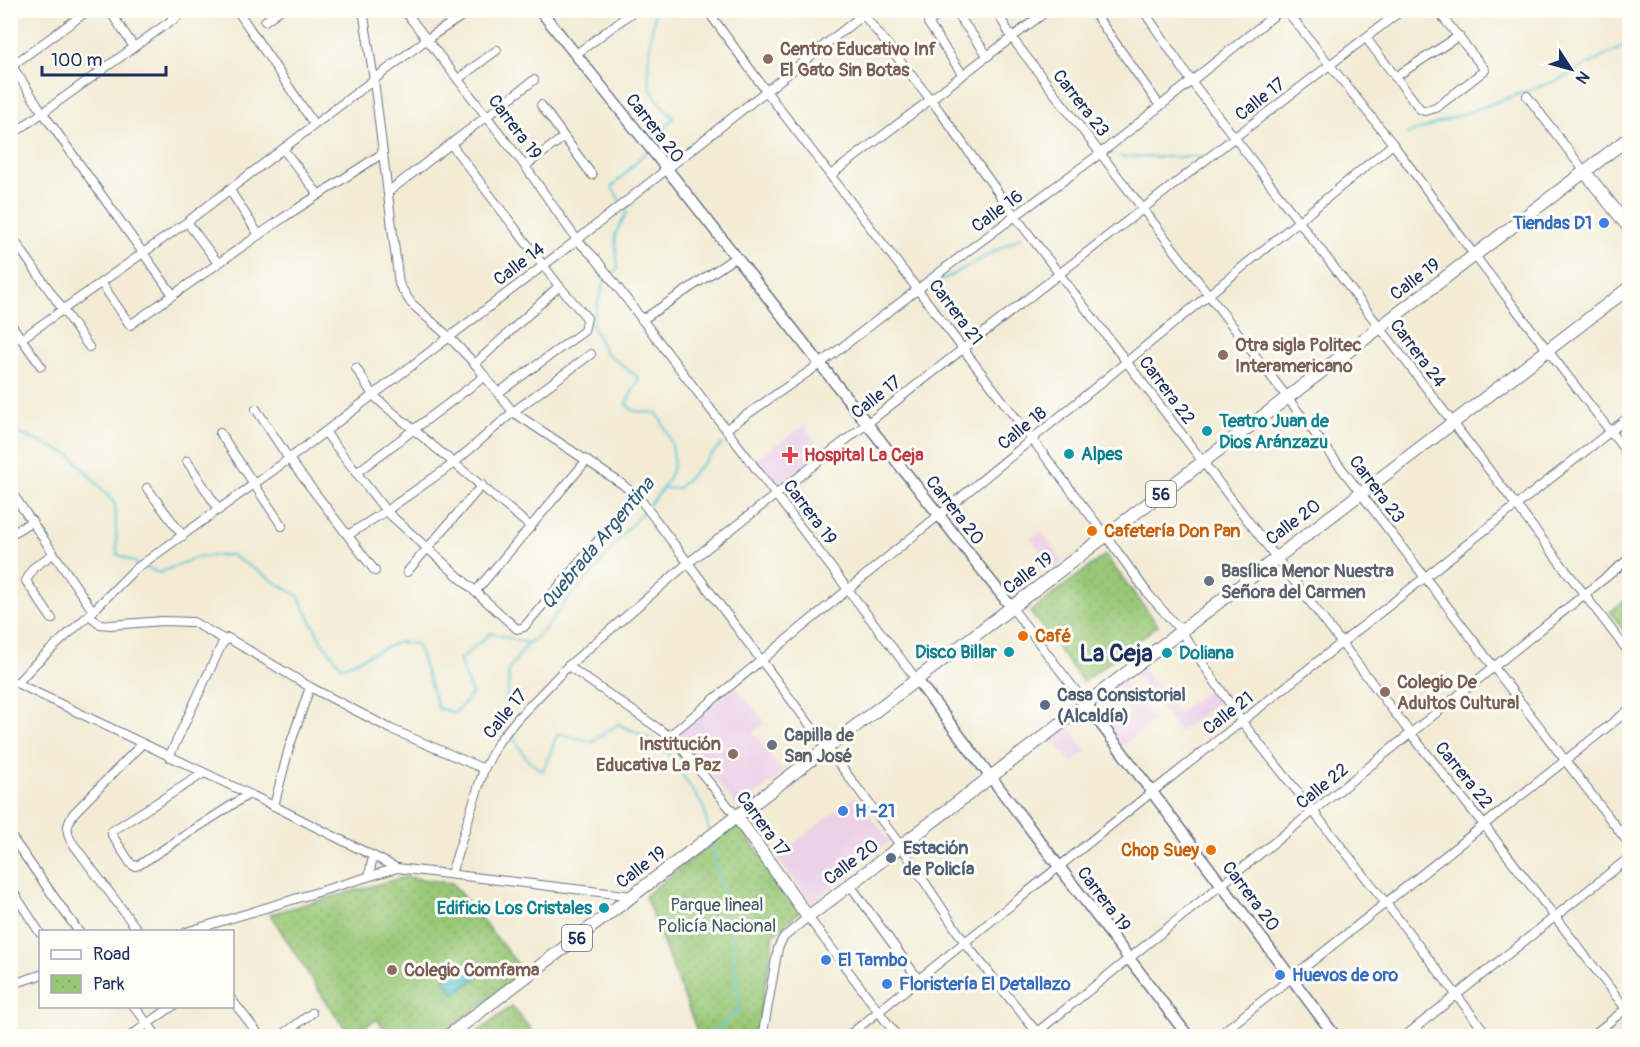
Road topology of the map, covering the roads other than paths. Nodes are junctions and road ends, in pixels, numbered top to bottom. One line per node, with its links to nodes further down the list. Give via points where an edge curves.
1 (89, 10): 35 (street)
2 (109, 10): 30 (street)
3 (168, 10): 24 (street)
4 (186, 10): 24 (street)
5 (280, 10): 25 (street)
6 (363, 10): 39 (street)
7 (404, 10): 29 (street, Carrera 19)
8 (471, 10): 29 (street)
9 (540, 10): 32 (main road, Carrera 20)
10 (707, 10): 42 (street, Carrera 21)
11 (945, 10): 36 (street, via 928,23)
12 (954, 10): 33 (street)
13 (996, 10): 27 (street, Carrera 23)
14 (1092, 10): 46 (street)
15 (1143, 10): 41 (street, Carrera 24)
16 (1281, 10): 41 (street, Calle 16)
17 (1286, 10): 34 (street)
18 (1402, 10): 28 (street, Calle 17)
19 (1437, 10): 26 (street)
20 (239, 11): 49 (street)
21 (633, 11): 32 (street)
22 (1046, 11): 27 (street)
23 (864, 12): 42 (street, Calle 14); 44 (street, Carrera 22)
24 (174, 20): 30 (street)
25 (265, 21)
26 (1459, 36): 37 (street); 37 (street, via 1485,70 1436,108 1420,109)
27 (1012, 38): 33 (street); 58 (street, Carrera 23)
28 (1366, 38): 34 (street, Calle 17); 37 (street)
29 (427, 39): 38 (street, Carrera 19); 39 (street)
30 (134, 47): 47 (street)
31 (497, 50): 38 (street)
32 (575, 55): 60 (main road, Carrera 20)
33 (988, 56): 36 (street)
34 (1330, 63): 52 (street, Calle 17); 55 (street)
35 (11, 65): 47 (street)
36 (963, 75): 44 (street)
37 (1395, 77)
38 (458, 79): 48 (street, Carrera 19)
39 (374, 80): 49 (street); 57 (street)
40 (534, 80): 48 (street)
41 (1192, 82): 46 (street, Calle 16); 52 (street, Carrera 24)
42 (766, 91): 60 (street, Calle 14); 62 (street, Carrera 21)
43 (1527, 96): 61 (street)
44 (930, 100): 62 (street); 68 (street, Carrera 22)
45 (541, 105): 51 (street)
46 (1160, 106): 58 (street, Calle 16)
47 (43, 113): 50 (street); 75 (street)
48 (487, 117): 54 (street); 59 (street, Carrera 19)
49 (314, 124): 56 (street)
50 (10, 136)
51 (564, 137): 59 (street); 63 (street)
52 (1235, 137): 67 (street, Calle 17); 69 (street, Carrera 24)
53 (1629, 137): 61 (main road, Calle 19 / 56)
54 (451, 144): 65 (street); 79 (street)
55 (1394, 144): 69 (street, Calle 18); 76 (street)
56 (283, 149): 64 (street); 66 (street)
57 (383, 153): 65 (street); 66 (street)
58 (1101, 153): 67 (street, Carrera 23); 68 (street, Calle 16)
59 (525, 166): 74 (street, Carrera 19)
60 (667, 170): 74 (street, Calle 14); 77 (main road, Carrera 20)
61 (1585, 172): 71 (main road); 76 (main road, Calle 19 / 56)
62 (831, 174): 84 (street, Carrera 21)
63 (592, 175)
64 (229, 189): 70 (street); 73 (street)
65 (388, 192): 91 (street, via 399,284 411,303)
66 (318, 194): 73 (street)
67 (1143, 208): 80 (street, Calle 17); 85 (street, Carrera 23)
68 (1016, 216): 80 (street, Carrera 22); 84 (street, Calle 16)
69 (1299, 221): 85 (street, Calle 18); 90 (street, Carrera 24)
70 (187, 222): 75 (street); 78 (street)
71 (1629, 229)
72 (10, 234): 87 (street)
73 (259, 235): 78 (street)
74 (577, 240): 79 (street, Calle 14); 88 (street, Carrera 19)
75 (143, 255): 81 (street); 86 (street)
76 (1474, 256): 90 (main road, Calle 19 / 56); 95 (street)
77 (736, 257): 88 (street); 99 (main road, Carrera 20)
78 (218, 263): 86 (street)
79 (544, 264): 82 (street); 91 (street, Calle 14)
80 (1060, 274): 94 (street, Calle 17); 97 (street, Carrera 22)
81 (102, 284): 86 (street, via 130,325); 87 (street)
82 (560, 286): 98 (street); 103 (street, via 587,318 584,331)
83 (1629, 287): 95 (main road, Calle 20)
84 (919, 289): 94 (street, Carrera 21); 99 (street, Calle 16)
85 (1209, 294): 97 (street, Calle 18); 105 (street, Carrera 23)
86 (173, 295)
87 (63, 311): 92 (street); 93 (street)
88 (642, 320): 112 (street, Carrera 19)
89 (10, 323): 92 (street)
90 (1380, 327): 105 (main road, Calle 19 / 56); 109 (street, Carrera 24)
91 (449, 337): 98 (street); 104 (street, Calle 14)
92 (21, 339): 100 (street)
93 (89, 347)
94 (964, 348): 110 (street, Calle 17); 116 (street, Carrera 21)
95 (1548, 350): 109 (main road, Calle 20); 113 (street)
96 (591, 354): 107 (street)
97 (1127, 362): 116 (street, Calle 18); 121 (street, Carrera 22)
98 (475, 364): 102 (street)
99 (820, 364): 110 (main road, Carrera 20); 112 (street, Calle 16)
100 (41, 366)
101 (356, 368): 104 (street)
102 (485, 376): 103 (street); 111 (street)
103 (498, 393): 107 (street)
104 (373, 395): 111 (street); 114 (street, Calle 14)
105 (1288, 398): 121 (main road, Calle 19 / 56); 128 (street, Carrera 23)
106 (256, 409): 118 (street)
107 (513, 412): 119 (street); 122 (street)
108 (1629, 416): 113 (street, Calle 21)
109 (1453, 423): 128 (main road, Calle 20); 131 (street, Carrera 24)
110 (867, 424): 129 (street, Calle 17); 134 (main road, Carrera 20)
111 (413, 429): 122 (street); 123 (street)
112 (726, 429): 129 (street, Carrera 19)
113 (1610, 431): 117 (street); 131 (street, Calle 21)
114 (325, 432): 118 (street, Calle 14); 123 (street)
115 (220, 433): 124 (street)
116 (1033, 439): 134 (street, Calle 18); 141 (street, Carrera 21)
117 (1629, 457)
118 (289, 459): 124 (street, Calle 14); 139 (street)
119 (587, 460): 130 (street); 137 (street)
120 (187, 461): 132 (street)
121 (1203, 462): 141 (main road, Calle 19 / 56); 144 (street, Carrera 22)
122 (453, 464): 125 (street); 133 (street)
123 (356, 473): 133 (street)
124 (254, 485): 132 (street, Calle 14); 136 (street)
125 (482, 485): 137 (street); 142 (street)
126 (147, 488): 140 (street)
127 (10, 490): 135 (street)
128 (1361, 493): 144 (main road, Calle 20); 149 (street, Carrera 23)
129 (776, 495): 146 (street, Calle 17); 150 (street, Carrera 19)
130 (638, 497): 146 (street); 151 (street, via 521,628 510,624)
131 (1516, 505): 149 (street, Calle 21); 152 (street, Carrera 24)
132 (219, 510): 140 (street, Calle 14)
133 (386, 511): 139 (street); 142 (street)
134 (939, 515): 150 (street, Calle 18); 153 (main road, Carrera 20)
135 (32, 521): 138 (street); 143 (street)
136 (282, 526)
137 (531, 527): 151 (street)
138 (10, 535)
139 (348, 535): 147 (street)
140 (183, 536): 154 (street, Calle 14, via 134,570)
141 (1106, 536): 153 (main road, Calle 19 / 56); 156 (street, Carrera 21)
142 (427, 549): 148 (street); 151 (street)
143 (53, 554): 154 (street); 155 (street, via 33,568 26,581)
144 (1277, 558): 156 (main road, Calle 20); 158 (street, Carrera 22)
145 (1629, 558): 152 (street, Calle 22)
146 (688, 563): 160 (street); 161 (street, Calle 17)
147 (375, 571)
148 (407, 572)
149 (1425, 577): 158 (street, Calle 21); 162 (street, Carrera 23)
150 (848, 590): 160 (street, Calle 18); 163 (street, Carrera 19)
151 (475, 592)
152 (1584, 594): 159 (street, Carrera 24); 162 (street, Calle 22)
153 (1012, 608): 163 (main road, Calle 19 / 56); 166 (street, Carrera 20)
154 (91, 613): 157 (street, via 99,624 110,625 193,622); 164 (street, Calle 14)
155 (52, 619)
156 (1181, 631): 166 (main road, Calle 20); 168 (street, Carrera 21)
157 (225, 640): 165 (street, via 231,639); 173 (street)
158 (1342, 643): 168 (street, Calle 21); 169 (street, Carrera 22)
159 (1629, 654)
160 (762, 660): 170 (street, Calle 18); 172 (street)
161 (568, 666): 170 (street, Carrera 17); 175 (street, Calle 17, via 517,718)
162 (1494, 667): 169 (street, Calle 22); 174 (street, Carrera 23)
163 (917, 680): 172 (main road, Calle 19 / 56); 177 (main road, Carrera 19)
164 (14, 681): 171 (street)
165 (310, 687): 175 (street, via 405,736); 180 (street)
166 (1086, 704): 177 (main road, Calle 20); 178 (main road, Carrera 20)
167 (1629, 709): 174 (street)
168 (1242, 722): 178 (street, Calle 21); 181 (street, Carrera 21)
169 (1411, 734): 181 (street, Calle 22); 183 (street, Carrera 22)
170 (670, 735): 182 (street, Carrera 17)
171 (142, 744): 173 (street); 201 (street, via 74,813 67,830 71,841)
172 (827, 749): 182 (main road, Calle 19 / 56); 186 (street)
173 (169, 757): 176 (street)
174 (1565, 760): 183 (street); 185 (street, Carrera 23)
175 (484, 769): 191 (street, Calle 17)
176 (204, 773): 179 (street); 179 (street, via 112,831 131,864 139,865)
177 (991, 777): 186 (main road, Calle 20); 189 (main road, Carrera 19)
178 (1152, 792): 189 (street, Calle 21); 194 (main road, Carrera 20)
179 (249, 795): 180 (street)
180 (274, 806): 187 (street)
181 (1314, 811): 194 (street, Calle 22); 197 (street, Carrera 21)
182 (737, 817): 196 (main road, Calle 19 / 56); 198 (main road, Carrera 17)
183 (1485, 825): 197 (street); 199 (street, Carrera 22)
184 (10, 835): 200 (street)
185 (1629, 845)
186 (901, 846): 193 (main road, Calle 20); 204 (street)
187 (373, 856): 190 (street); 192 (street)
188 (1629, 857): 199 (street)
189 (1060, 867): 204 (street, Calle 21); 205 (main road, Carrera 19)
190 (397, 868): 191 (street); 192 (street)
191 (451, 874): 196 (street)
192 (369, 876): 202 (street)
193 (850, 885): 198 (main road, Calle 20); 208 (street)
194 (1222, 885): 205 (street, Calle 22); 207 (main road, Carrera 20)
195 (10, 887): 203 (street)
196 (633, 896): 225 (main road, Calle 19 / 56)
197 (1386, 903): 207 (street); 210 (street, Carrera 21)
198 (808, 917): 215 (street, Carrera 17); 226 (street, via 783,938 778,948)
199 (1554, 917): 210 (street); 214 (street, Carrera 22)
200 (78, 930)
201 (138, 930)
202 (193, 930)
203 (39, 931)
204 (965, 943): 208 (street, Calle 21); 219 (street)
205 (1130, 960): 219 (street, Calle 22); 229 (main road, Carrera 19)
206 (39, 975): 209 (street)
207 (1292, 978): 230 (street); 231 (main road, Carrera 20)
208 (919, 980): 215 (street, Calle 21)
209 (10, 985)
210 (1456, 996): 232 (street); 233 (street, Carrera 21)
211 (234, 1003): 223 (street)
212 (135, 1008): 217 (street)
213 (170, 1008): 217 (street)
214 (1628, 1010): 234 (street)
215 (879, 1012): 227 (street, Calle 21); 228 (street, Carrera 17)
216 (312, 1013): 224 (street)
217 (147, 1024): 221 (street); 222 (street)
218 (10, 1029): 220 (street)
219 (1036, 1035)
220 (18, 1036)
221 (130, 1036)
222 (157, 1036)
223 (260, 1036)
224 (281, 1036)
225 (448, 1036)
226 (764, 1036)
227 (848, 1036)
228 (897, 1036)
229 (1188, 1036)
230 (1218, 1036)
231 (1335, 1036)
232 (1405, 1036)
233 (1488, 1036)
234 (1592, 1036)

